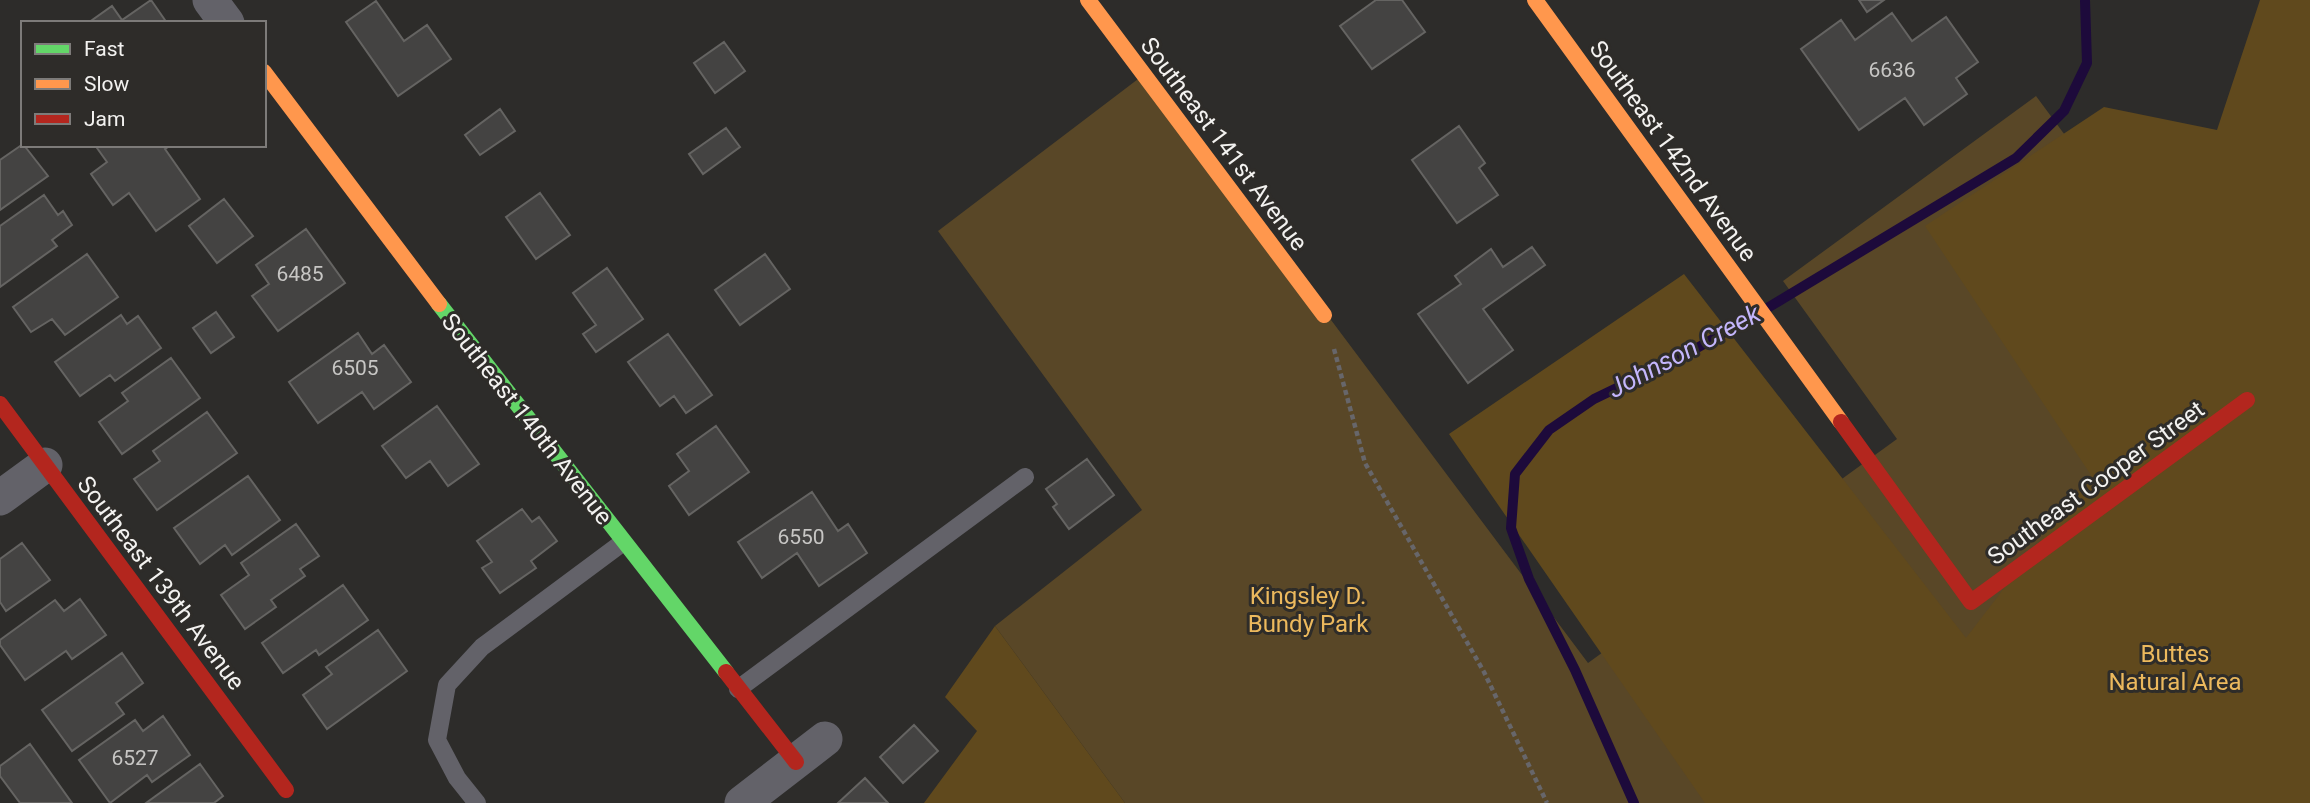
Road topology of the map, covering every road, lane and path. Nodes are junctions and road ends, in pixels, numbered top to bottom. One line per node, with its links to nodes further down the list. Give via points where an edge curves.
1 (210, 0): 4 (street)
2 (1088, 0): 6 (street, Southeast 141st Avenue)
3 (1535, 0): 13 (street, Southeast 142nd Avenue)
4 (226, 21)
5 (266, 75): 12 (street, Southeast 140th Avenue)
6 (1324, 315): 20 (path, via 1365,463 1484,672)
7 (2247, 400): 13 (street, Southeast Cooper Street)
8 (0, 404): 9 (street, Southeast 139th Avenue)
9 (45, 465): 11 (street); 17 (street, Southeast 139th Avenue)
10 (1025, 477): 14 (lane)
11 (0, 498)
12 (622, 543): 14 (street, Southeast 140th Avenue); 18 (lane, via 482,647 447,685 437,740)
13 (1971, 602)
14 (738, 689): 16 (street, Southeast 140th Avenue)
15 (825, 739): 16 (street)
16 (796, 762): 19 (street)
17 (286, 790)
18 (477, 803)
19 (742, 803)
20 (1547, 803)

